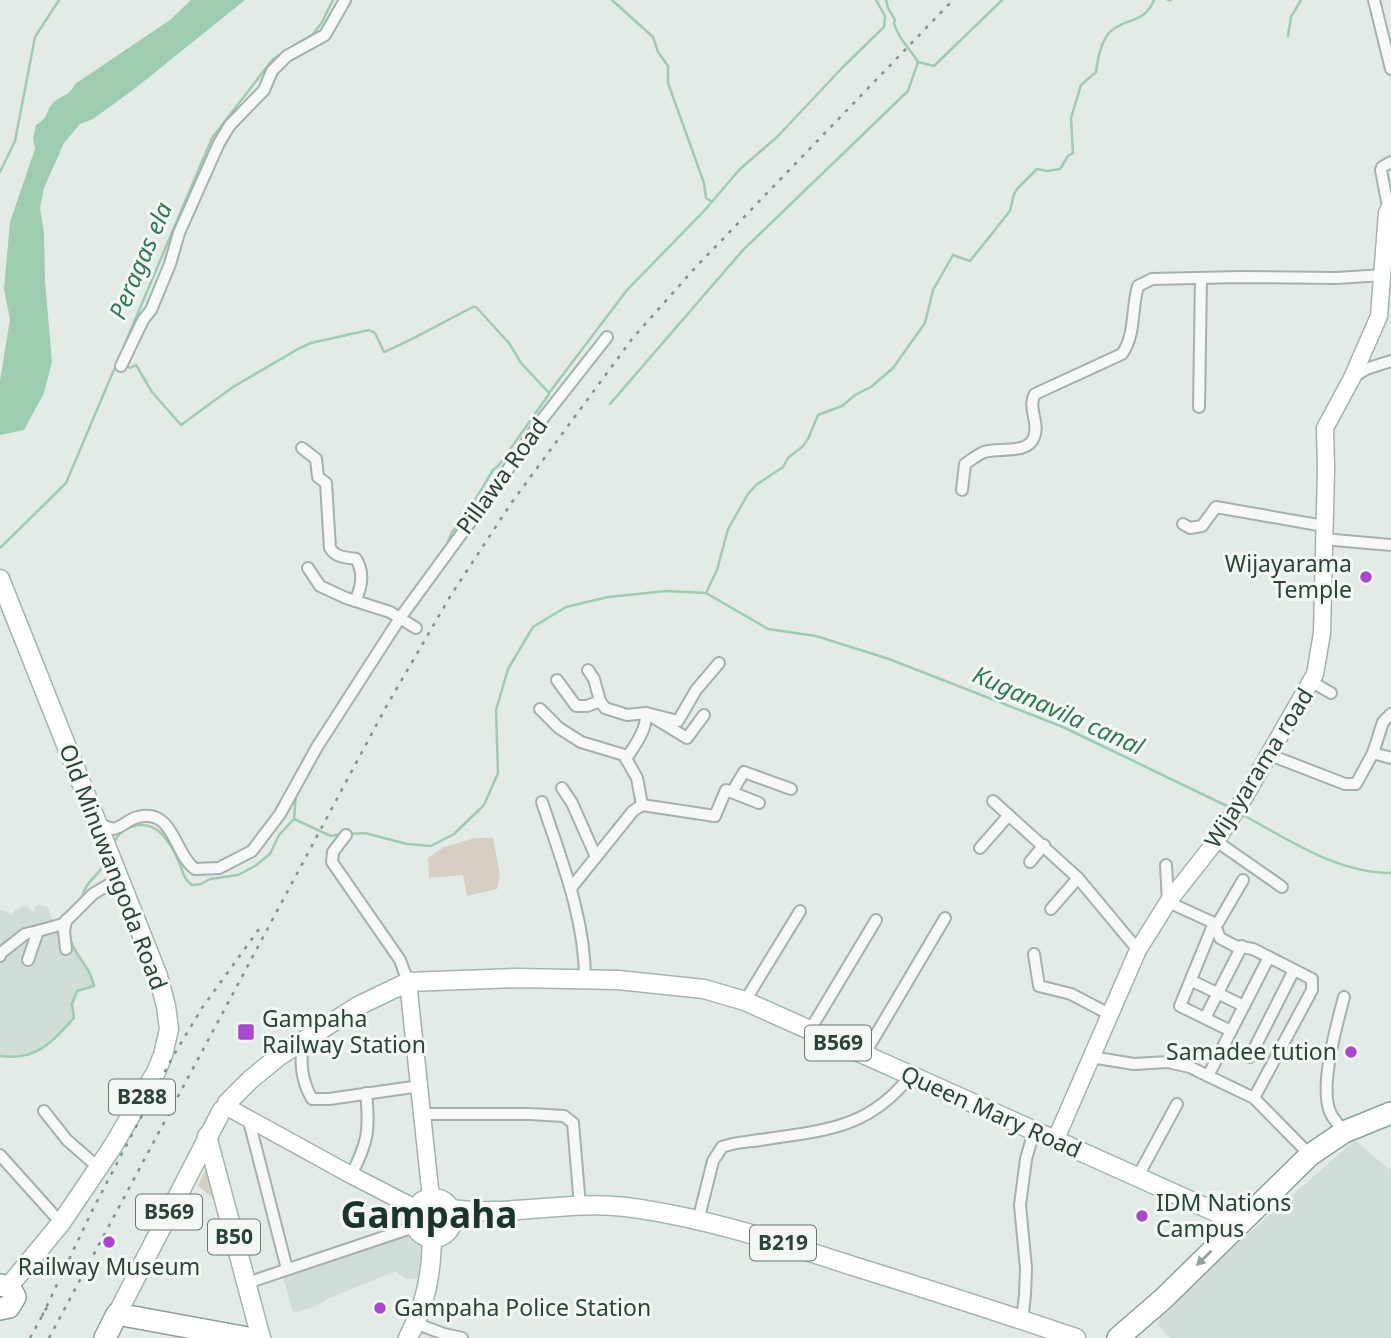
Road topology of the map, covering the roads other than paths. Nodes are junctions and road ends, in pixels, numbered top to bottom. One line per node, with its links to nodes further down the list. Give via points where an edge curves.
1 (345, 0): 10 (street, via 325,35 287,56 272,71 264,90 226,131 150,310)
2 (1374, 0): 3 (street)
3 (1391, 69)
4 (1391, 162): 5 (street, via 1381,170)
5 (1389, 206): 6 (street, Wijayarama road)
6 (1383, 275): 7 (street); 11 (street, Wijayarama road, via 1379,316)
7 (1200, 278): 12 (street); 14 (street, via 1152,279 1138,286 1130,343 1122,354 1035,394 1034,439 1021,448 986,452 965,464)
8 (607, 337): 21 (street, Pillawa Road, via 544,417)
9 (1391, 360): 11 (street)
10 (121, 366)
11 (1352, 378): 16 (street, Wijayarama road, via 1325,428)
12 (1199, 407)
13 (302, 448): 20 (street, via 316,459 318,477 326,483 330,548 339,557 356,559 360,567)
14 (962, 490)
15 (1183, 524): 16 (street, via 1202,526 1216,507)
16 (1324, 533): 17 (street); 25 (street, Wijayarama road, via 1321,646)
17 (1391, 545)
18 (308, 568): 20 (street, via 320,586)
19 (0, 579): 44 (main road, Old Minuwangoda Road / B288)
20 (355, 601): 21 (street)
21 (406, 622): 44 (street, Pillawa Road, via 252,851 219,869 201,870 191,866 167,825 158,819 138,817 113,829)
22 (719, 663): 29 (street, via 678,722)
23 (588, 670): 27 (street)
24 (557, 680): 27 (street, via 576,706)
25 (1312, 682): 26 (street); 33 (street, Wijayarama road)
26 (1331, 693)
27 (600, 701): 29 (street, via 605,708 627,715)
28 (540, 709): 35 (street, via 581,742)
29 (646, 713): 31 (street, via 687,738); 35 (street, via 641,736)
30 (1391, 714): 32 (street, via 1383,722)
31 (704, 715)
32 (1373, 753): 33 (street, via 1356,784 1345,784); 34 (street)
33 (1270, 755): 46 (street, Wijayarama road)
34 (1391, 758)
35 (626, 759): 42 (street)
36 (562, 788): 49 (street)
37 (791, 789): 38 (street, via 744,772)
38 (732, 792): 41 (street); 42 (street, via 726,790 715,816)
39 (993, 801): 43 (street)
40 (542, 802): 56 (street)
41 (759, 803)
42 (642, 805): 49 (street)
43 (1009, 815): 47 (street); 48 (street)
44 (95, 823): 53 (main road, Old Minuwangoda Road / B288)
45 (346, 835): 75 (street, via 333,852 332,862 400,960)
46 (1216, 841): 55 (street); 57 (street, Wijayarama road)
47 (1044, 845): 50 (street); 52 (street)
48 (979, 848)
49 (596, 857): 56 (street)
50 (1030, 862)
51 (1166, 865): 57 (street)
52 (1078, 877): 58 (street); 67 (street)
53 (118, 879): 61 (street, via 93,894); 107 (main road, Old Minuwangoda Road / B288, via 158,976 169,1029 156,1072)
54 (1243, 880): 63 (street, via 1218,923)
55 (1282, 887)
56 (571, 888): 73 (street, via 585,951)
57 (1168, 902): 63 (street); 67 (street, Wijayarama road)
58 (1051, 909)
59 (800, 911): 78 (street)
60 (945, 918): 87 (street)
61 (66, 920): 64 (street); 66 (street)
62 (876, 920): 83 (street)
63 (1213, 923): 65 (street, via 1220,938); 74 (street)
64 (38, 931): 69 (street, via 25,934); 71 (street)
65 (1242, 946): 70 (street); 76 (street)
66 (65, 949)
67 (1138, 950): 80 (street, Wijayarama road)
68 (1034, 954): 80 (street, via 1039,986 1072,994)
69 (0, 956)
70 (1269, 957): 72 (street); 79 (street)
71 (28, 960)
72 (1294, 970): 82 (street); 84 (street, via 1314,983)
73 (585, 979): 75 (main road, Queen Mary Road / B569); 78 (main road, Queen Mary Road / B569, via 681,985)
74 (1192, 981): 76 (street); 81 (street, via 1180,1006)
75 (408, 982): 86 (main road, B569, via 358,1006); 92 (street)
76 (1218, 993): 79 (street); 81 (street)
77 (1344, 997): 102 (street, via 1327,1079 1329,1111)
78 (745, 1001): 83 (main road, Queen Mary Road / B569)
79 (1244, 1006): 85 (street)
80 (1109, 1014): 88 (street, Wijayarama road)
81 (1205, 1018): 85 (street)
82 (1269, 1018): 84 (street); 89 (street)
83 (810, 1030): 87 (main road, Queen Mary Road / B569)
84 (1292, 1030): 94 (street)
85 (1231, 1031): 91 (street)
86 (303, 1041): 93 (street, via 304,1086 312,1099); 96 (main road, B569, via 260,1071)
87 (864, 1055): 90 (main road, Queen Mary Road / B569)
88 (1091, 1057): 91 (street, via 1134,1065 1168,1062); 104 (street, Wijayarama road)
89 (1250, 1057)
90 (911, 1075): 101 (main road, Queen Mary Road / B569); 114 (street, via 897,1093 853,1123 722,1147 713,1161)
91 (1208, 1076): 94 (street)
92 (420, 1086): 93 (street); 99 (street)
93 (366, 1093): 108 (street, via 368,1133)
94 (1254, 1098): 105 (street)
95 (1177, 1104): 109 (street)
96 (226, 1107): 100 (street); 103 (main road, B569)
97 (44, 1111): 107 (street, via 67,1140)
98 (1391, 1113): 102 (highway)
99 (422, 1114): 110 (street); 111 (street, via 564,1116 573,1123)
100 (249, 1121): 108 (street); 119 (street)
101 (1034, 1131): 104 (main road, Queen Mary Road / B569); 125 (street, via 1020,1205 1026,1268)
102 (1344, 1132): 105 (highway)
103 (207, 1136): 120 (main road, B50); 124 (main road, B569)
104 (1055, 1141): 109 (main road, Queen Mary Road / B569)
105 (1310, 1155): 116 (highway)
106 (0, 1156): 115 (street)
107 (99, 1168): 115 (main road, Old Minuwangoda Road / B288)
108 (351, 1175): 112 (street)
109 (1137, 1178): 116 (main road, Queen Mary Road / B569)
110 (431, 1198): 112 (main road); 113 (main road, via 442,1200)
111 (579, 1206): 113 (main road, B219); 114 (main road, B219, via 629,1208)
112 (415, 1208): 117 (main road)
113 (451, 1218): 118 (main road, via 444,1235)
114 (698, 1221): 125 (main road, B219)
115 (61, 1223): 121 (main road, Old Minuwangoda Road / B288)
116 (1240, 1223): 122 (highway, one-way to 122)
117 (414, 1227): 118 (main road); 119 (street)
118 (432, 1238): 126 (main road, via 432,1272)
119 (287, 1269): 120 (street)
120 (247, 1283): 129 (main road, B50)
121 (4, 1286): 123 (highway, via 14,1293 14,1301)
122 (1163, 1299): 132 (highway); 133 (highway)
123 (0, 1313)
124 (117, 1314): 127 (highway); 128 (highway)
125 (1022, 1320): 131 (main road, B219)
126 (412, 1331): 130 (street)
127 (105, 1338)
128 (248, 1338)
129 (261, 1338)
130 (462, 1338)
131 (1076, 1338)
132 (1118, 1338)
133 (1140, 1338)

